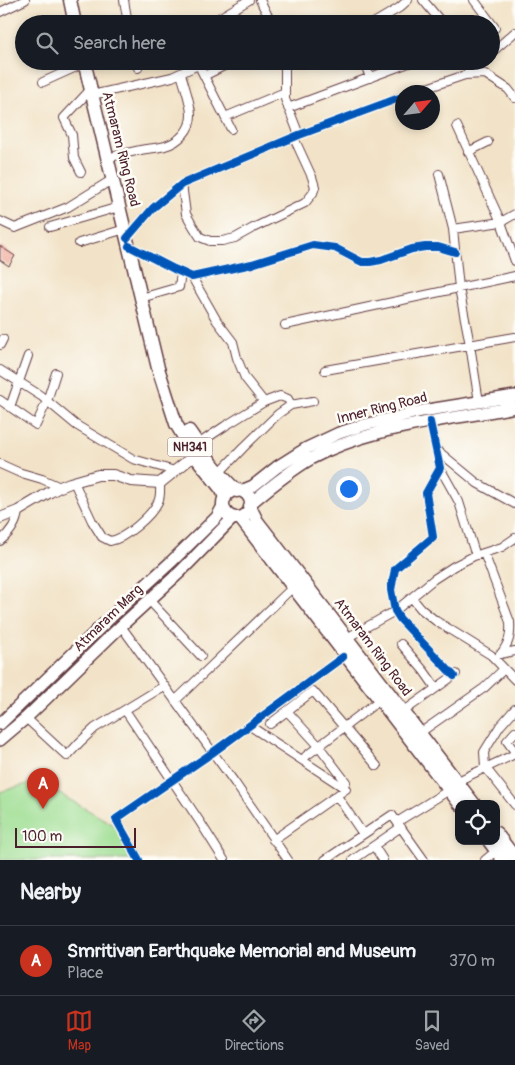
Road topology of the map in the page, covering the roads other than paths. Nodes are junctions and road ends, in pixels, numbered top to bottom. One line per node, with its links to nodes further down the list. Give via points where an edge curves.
1 (26, 0): 9 (street)
2 (70, 0): 10 (highway)
3 (124, 0): 11 (street)
4 (249, 0): 12 (street)
5 (260, 0): 13 (street)
6 (408, 0): 14 (street)
7 (423, 0): 15 (street)
8 (474, 0): 16 (street)
9 (0, 12)
10 (73, 15)
11 (126, 15)
12 (224, 15)
13 (268, 15)
14 (388, 15)
15 (436, 15)
16 (485, 15)
17 (515, 32): 18 (street)
18 (500, 44)
19 (68, 70): 32 (street)
20 (86, 70): 36 (highway, Atmaram Ring Road / NH341)
21 (186, 70): 28 (street)
22 (201, 70): 30 (street)
23 (216, 70): 30 (street)
24 (285, 70): 37 (street)
25 (367, 70): 31 (street)
26 (391, 70): 31 (street)
27 (471, 70): 29 (street)
28 (181, 73): 36 (street); 47 (street, via 191,116 185,134 165,146)
29 (465, 75): 34 (street); 35 (street, via 485,74)
30 (204, 76): 41 (street)
31 (370, 78): 40 (street)
32 (43, 82)
33 (515, 82): 35 (street)
34 (436, 85)
35 (508, 89): 38 (street)
36 (92, 92): 48 (street, via 64,118 72,135 74,158); 50 (highway, Atmaram Ring Road / NH341)
37 (285, 92): 40 (street); 41 (street)
38 (515, 98)
39 (395, 100): 44 (street)
40 (288, 108): 44 (street)
41 (225, 117): 43 (street)
42 (457, 126): 46 (street)
43 (231, 130)
44 (297, 136): 51 (street); 51 (street, via 315,187 313,193 305,203 235,238 210,241 200,237 186,214)
45 (488, 142): 46 (street)
46 (468, 152): 55 (street)
47 (111, 157)
48 (80, 172)
49 (439, 174): 57 (street)
50 (113, 179): 52 (highway, Atmaram Ring Road / NH341); 54 (street, via 68,207 15,228)
51 (182, 184): 58 (street, via 153,208)
52 (119, 207): 56 (street); 58 (highway, Atmaram Ring Road / NH341)
53 (515, 214): 55 (street)
54 (0, 221)
55 (501, 222): 57 (street); 61 (street)
56 (50, 227)
57 (453, 229): 60 (street)
58 (127, 238): 59 (street); 62 (street); 66 (highway, Atmaram Ring Road / NH341)
59 (79, 243)
60 (455, 252): 64 (street, via 425,246 381,260 362,262 335,248 313,246); 65 (street)
61 (515, 261)
62 (181, 272): 64 (street); 66 (street, via 178,287)
63 (515, 276): 65 (street)
64 (192, 277): 80 (street, via 233,342 245,378)
65 (459, 288): 67 (street); 69 (street)
66 (141, 298): 75 (highway, Atmaram Ring Road / NH341)
67 (285, 325)
68 (515, 338): 69 (street)
69 (470, 345): 72 (street); 81 (street)
70 (28, 356): 74 (street)
71 (0, 370): 74 (street)
72 (325, 370)
73 (56, 373): 78 (street)
74 (19, 382): 78 (street); 83 (street)
75 (165, 390): 86 (highway, Atmaram Ring Road / NH341); 97 (highway, Atmaram Ring Road / NH341, via 176,424 195,456 222,490)
76 (515, 396): 81 (main road, Inner Ring Road)
77 (0, 400): 83 (street)
78 (47, 401): 83 (street, via 36,425); 91 (street, via 76,425 133,459)
79 (313, 401): 82 (street)
80 (264, 402): 82 (street, via 280,396); 86 (street)
81 (480, 402): 96 (main road, Inner Ring Road, via 422,411 339,433 277,467 253,486)
82 (292, 405): 92 (street, via 278,414)
83 (10, 407)
84 (515, 407): 85 (main road, Inner Ring Road)
85 (430, 422): 87 (street); 99 (main road, Inner Ring Road, via 367,436 313,458 284,476)
86 (198, 444): 92 (highway, Atmaram Ring Road / NH341)
87 (436, 450): 90 (street); 98 (street, via 477,483)
88 (191, 458): 91 (street)
89 (0, 464): 95 (street)
90 (440, 468): 105 (street, via 459,502); 110 (street, via 426,493 433,537 395,569 391,590)
91 (175, 471): 94 (street)
92 (220, 472): 96 (highway, Atmaram Ring Road / NH341)
93 (74, 482): 94 (street, via 113,474 131,481); 94 (street, via 92,521 102,537 110,541 121,537 151,512 158,503); 95 (street)
94 (160, 483)
95 (60, 487): 100 (street)
96 (239, 491): 97 (highway, via 230,493); 99 (highway, NH341, via 248,496)
97 (224, 502): 102 (highway, NH341, via 226,513); 130 (main road, Atmaram Marg, via 217,517)
98 (515, 504)
99 (251, 505): 102 (highway, via 247,514); 149 (highway, Atmaram Ring Road / NH341, via 257,521)
100 (18, 511): 101 (street); 104 (street, via 15,524)
101 (0, 518)
102 (238, 518): 109 (main road, Atmaram Marg, via 231,520); 148 (highway, Atmaram Ring Road / NH341)
103 (515, 538): 106 (street, via 502,547)
104 (0, 541)
105 (474, 550)
106 (484, 552): 108 (street, via 454,566); 115 (street, via 510,622 509,642)
107 (291, 589): 123 (street)
108 (412, 598): 110 (street); 116 (street, via 436,621)
109 (149, 600): 111 (main road, Atmaram Marg); 117 (street)
110 (394, 611): 112 (street); 122 (street, via 455,675)
111 (121, 626): 121 (street); 129 (main road, Atmaram Marg)
112 (352, 635)
113 (401, 644): 122 (street)
114 (515, 651): 115 (street)
115 (501, 654): 116 (street)
116 (491, 655): 119 (street)
117 (202, 656)
118 (343, 657): 132 (street)
119 (504, 669): 120 (street); 134 (street, via 484,688)
120 (515, 680)
121 (164, 686): 123 (street); 126 (street)
122 (436, 688): 125 (street)
123 (175, 701): 138 (street)
124 (377, 702): 133 (street)
125 (407, 709)
126 (126, 710): 129 (street, via 95,728 67,756); 144 (street)
127 (515, 710): 142 (street, via 500,726 484,752)
128 (287, 711): 131 (street); 133 (street, via 313,691); 137 (street)
129 (26, 718): 136 (main road, Atmaram Marg)
130 (0, 724)
131 (270, 724)
132 (250, 726): 138 (street); 147 (street, via 346,790)
133 (344, 726): 137 (street); 141 (street)
134 (424, 730)
135 (515, 732): 139 (street, via 507,741)
136 (0, 740)
137 (318, 745): 140 (street); 145 (street)
138 (212, 753): 144 (street); 154 (street)
139 (515, 753): 142 (street)
140 (306, 756)
141 (377, 766)
142 (485, 767): 143 (street); 150 (street)
143 (462, 778)
144 (172, 780): 159 (street, via 116,819); 160 (street)
145 (346, 782)
146 (446, 792): 151 (street)
147 (337, 796): 152 (street); 154 (street)
148 (457, 800)
149 (471, 800)
150 (515, 805)
151 (399, 824): 152 (street, via 392,815); 156 (street); 165 (street)
152 (363, 834): 162 (street)
153 (500, 838): 157 (highway)
154 (273, 840): 161 (street)
155 (490, 845): 158 (highway)
156 (374, 846): 163 (street); 164 (street)
157 (515, 858)
158 (493, 859)
159 (139, 860)
160 (224, 860)
161 (288, 860)
162 (326, 860)
163 (353, 860)
164 (384, 860)
165 (424, 860)

